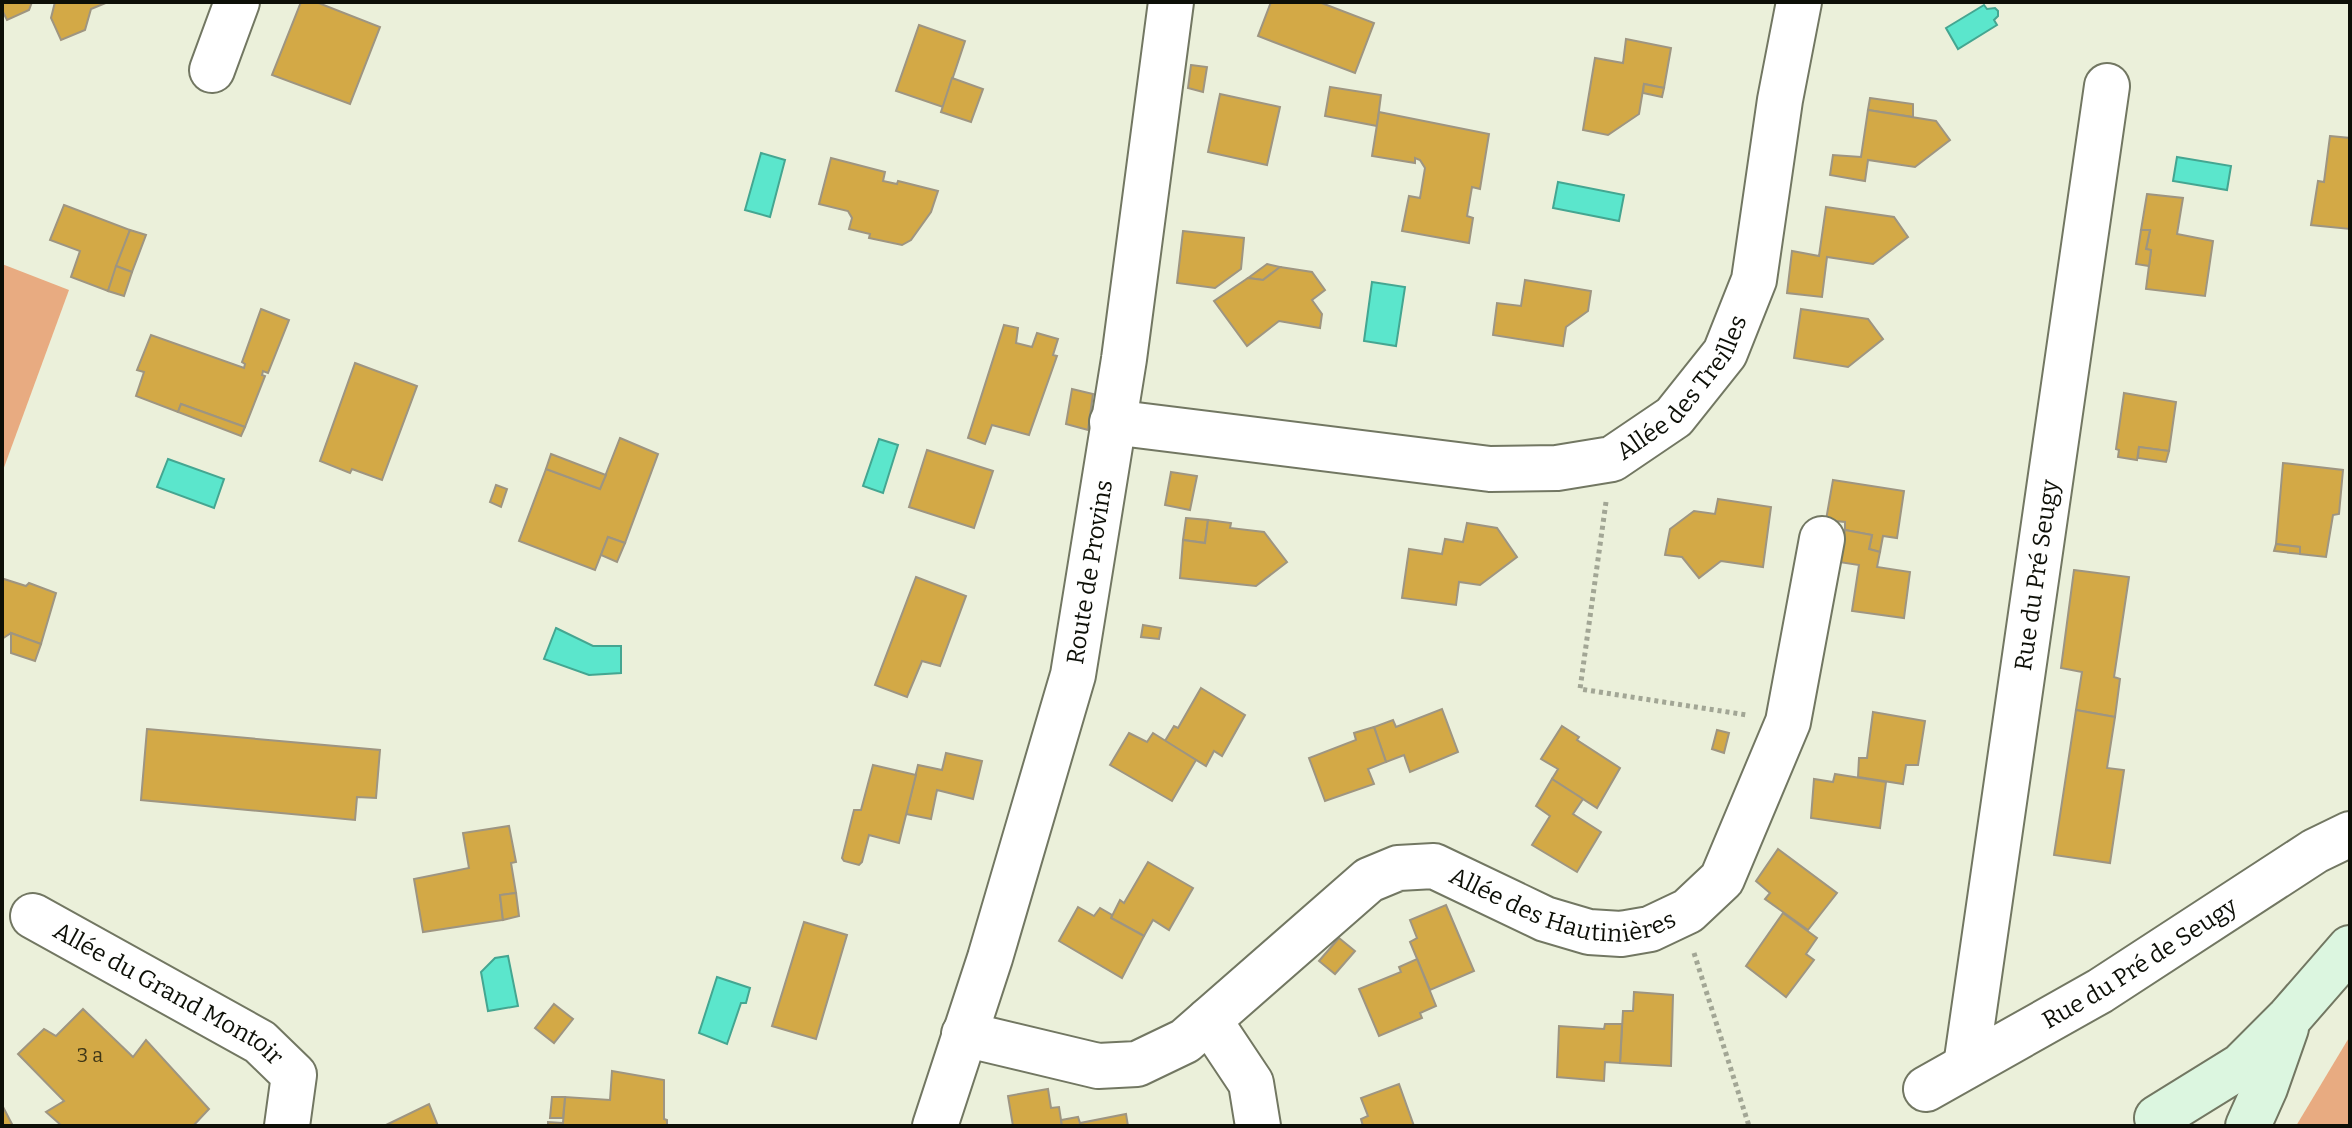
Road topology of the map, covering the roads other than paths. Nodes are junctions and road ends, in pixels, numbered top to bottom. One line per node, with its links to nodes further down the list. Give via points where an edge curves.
1 (237, 2): 4 (street)
2 (1171, 2): 6 (street, Route de Provins)
3 (1799, 2): 6 (street, Allée des Treilles, via 1754,280 1725,353 1674,417 1612,459 1557,468 1490,469)
4 (212, 70)
5 (2107, 86): 14 (street, Rue du Pré Seugy)
6 (1112, 422): 13 (street, Route de Provins, via 1073,675)
7 (1822, 539): 12 (street, Allée des Hautinières, via 1788,722 1722,879 1682,914 1650,929 1589,932 1545,919 1434,866 1398,868 1369,880)
8 (2350, 834): 14 (street, Rue du Pré de Seugy, via 2315,851 2100,991)
9 (33, 916): 17 (street, Allée du Grand Montoir, via 260,1042 294,1075)
10 (2350, 948): 11 (main road)
11 (2289, 1018): 16 (main road, via 2241,1066); 20 (main road)
12 (1209, 1020): 13 (street, Allée des Hautinières, via 1185,1041 1137,1064 1098,1066); 19 (street, via 1251,1083)
13 (964, 1034): 18 (street, Route de Provins)
14 (1966, 1066): 15 (street, Rue du Pré de Seugy)
15 (1926, 1089)
16 (2160, 1123)
17 (287, 1126)
18 (935, 1126)
19 (1258, 1126)
20 (2248, 1126)

